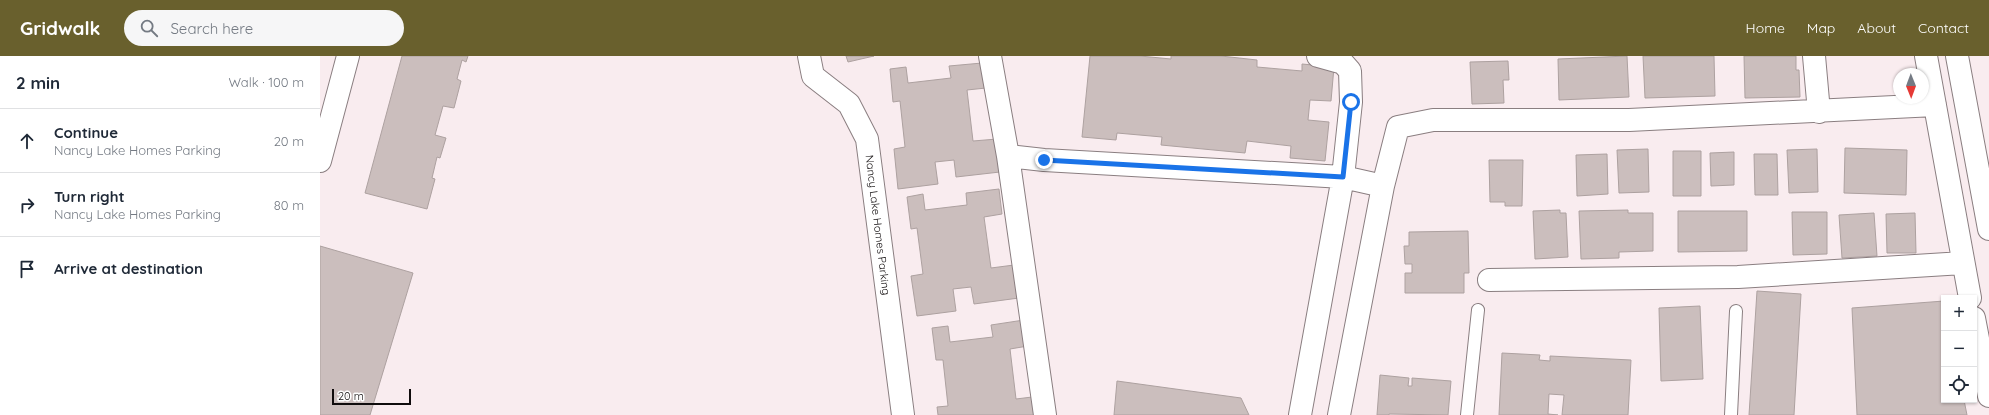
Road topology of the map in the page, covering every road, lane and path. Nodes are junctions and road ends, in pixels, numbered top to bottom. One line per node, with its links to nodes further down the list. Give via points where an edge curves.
1 (348, 56): 9 (street)
2 (808, 56): 23 (street, Nancy Lake Homes Parking, via 813,76 849,104 868,139)
3 (990, 56): 11 (street)
4 (1318, 56): 13 (street, via 1343,64 1350,71 1351,102)
5 (1814, 56): 10 (street)
6 (1926, 56): 8 (street)
7 (1957, 56): 15 (street)
8 (1935, 105): 10 (street); 16 (street)
9 (326, 112): 12 (street)
10 (1819, 112): 14 (street, via 1629,120 1433,120 1398,127)
11 (1008, 156): 13 (street); 24 (street)
12 (320, 161)
13 (1343, 177): 14 (street); 25 (street)
14 (1383, 186): 26 (street)
15 (1989, 229)
16 (1963, 263): 17 (street, via 1738,277); 18 (street)
17 (1489, 280)
18 (1969, 295)
19 (1478, 310): 27 (lane)
20 (1736, 311): 28 (lane)
21 (1976, 331): 22 (street)
22 (1989, 396)
23 (903, 415)
24 (1045, 415)
25 (1300, 415)
26 (1339, 415)
27 (1467, 415)
28 (1731, 415)

